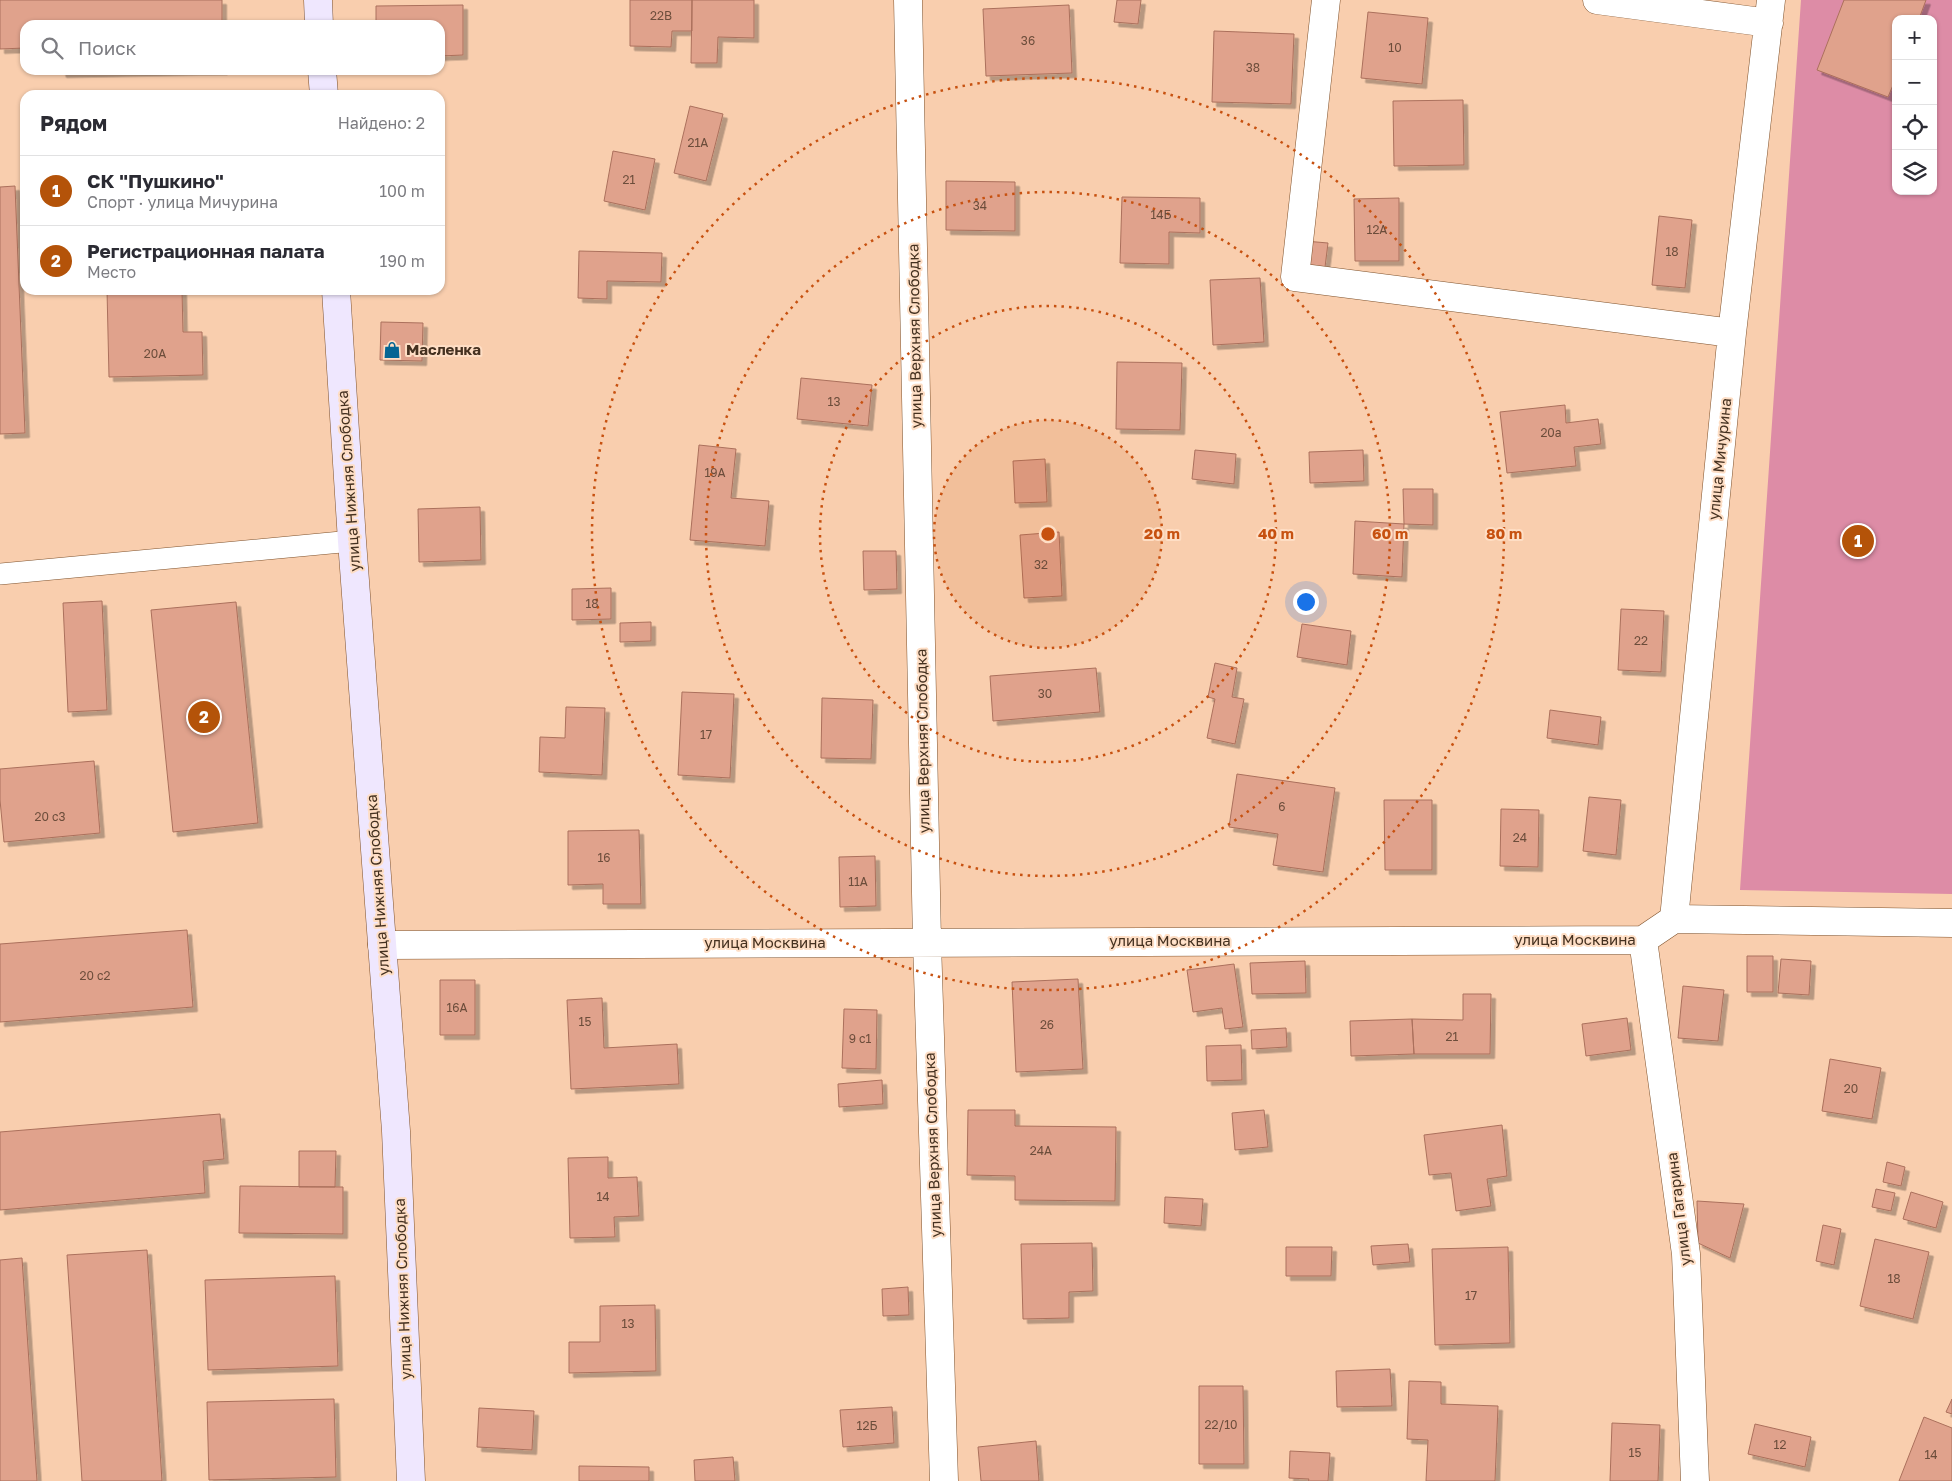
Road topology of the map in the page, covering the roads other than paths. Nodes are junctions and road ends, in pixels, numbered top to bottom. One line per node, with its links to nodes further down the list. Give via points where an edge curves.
1 (318, 0): 6 (main road)
2 (908, 0): 16 (street, улица Верхняя Слободка)
3 (1326, 0): 10 (street, via 1295,277)
4 (1597, 0): 5 (street)
5 (1770, 12): 10 (street, улица Мичурина)
6 (319, 20)
7 (322, 75): 8 (main road)
8 (324, 90)
9 (336, 295): 11 (main road, улица Нижняя Слободка)
10 (1732, 333): 13 (street, улица Мичурина)
11 (352, 541): 12 (lane); 17 (main road, улица Нижняя Слободка)
12 (0, 574)
13 (1674, 919): 14 (street); 15 (street, улица Москвина)
14 (1952, 923)
15 (1643, 940): 16 (street, улица Москвина); 20 (street, улица Гагарина, via 1686,1254)
16 (927, 942): 17 (street, улица Москвина); 19 (street, улица Верхняя Слободка)
17 (382, 945): 18 (main road, улица Нижняя Слободка, via 396,1131)
18 (410, 1481)
19 (944, 1481)
20 (1695, 1481)

